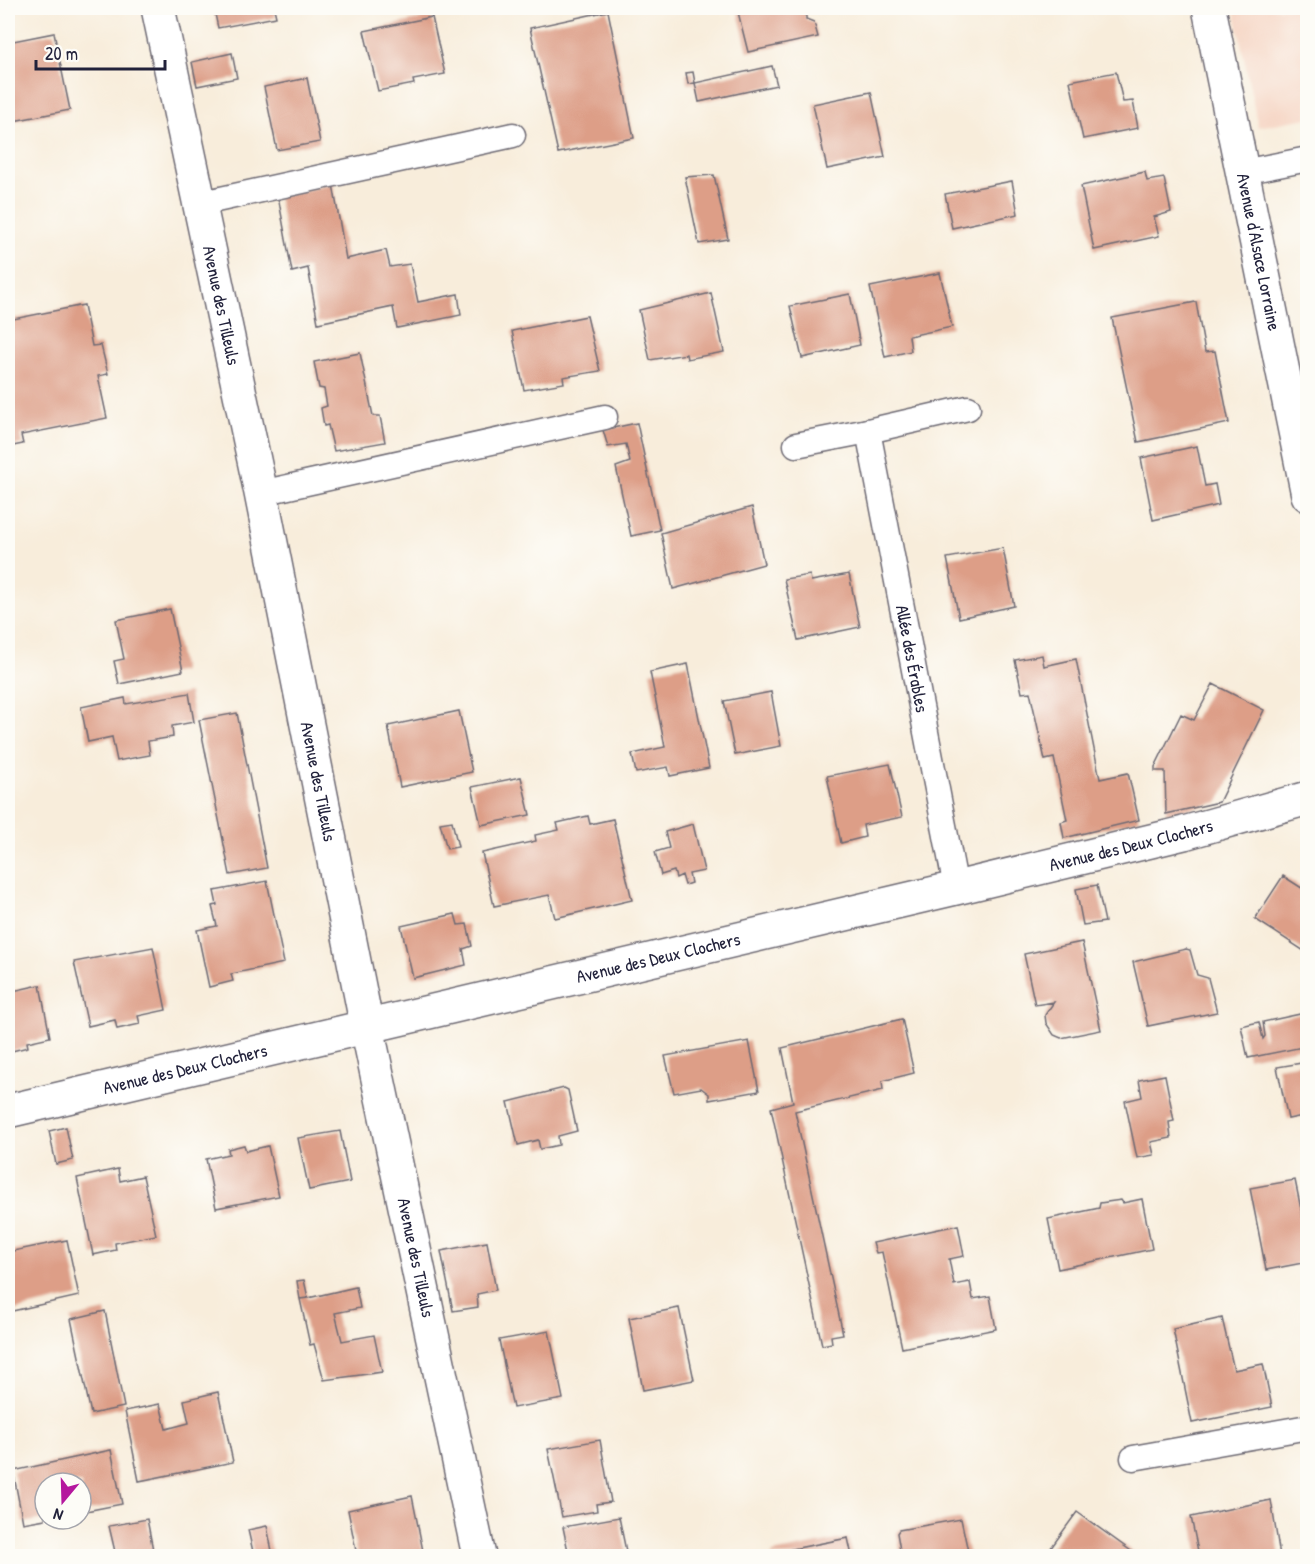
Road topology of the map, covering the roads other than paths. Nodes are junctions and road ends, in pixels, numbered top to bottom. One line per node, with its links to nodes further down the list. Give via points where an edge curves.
1 (158, 8): 6 (street, Avenue des Tilleuls)
2 (1209, 8): 5 (street, Avenue d'Alsace Lorraine)
3 (513, 135): 6 (lane)
4 (1308, 159): 5 (lane)
5 (1243, 172): 12 (street, Avenue d'Alsace Lorraine)
6 (198, 204): 11 (street, Avenue des Tilleuls)
7 (968, 408): 9 (lane)
8 (605, 417): 11 (lane)
9 (868, 431): 10 (lane); 14 (lane, Allée des Érables)
10 (796, 445)
11 (261, 493): 15 (street, Avenue des Tilleuls)
12 (1308, 495)
13 (1308, 798): 14 (street, Avenue des Deux Clochers, via 1184,833)
14 (956, 888): 15 (street, Avenue des Deux Clochers)
15 (367, 1028): 16 (street, Avenue des Deux Clochers); 19 (street, Avenue des Tilleuls)
16 (8, 1112)
17 (1308, 1427): 18 (lane)
18 (1132, 1458)
19 (478, 1557)

